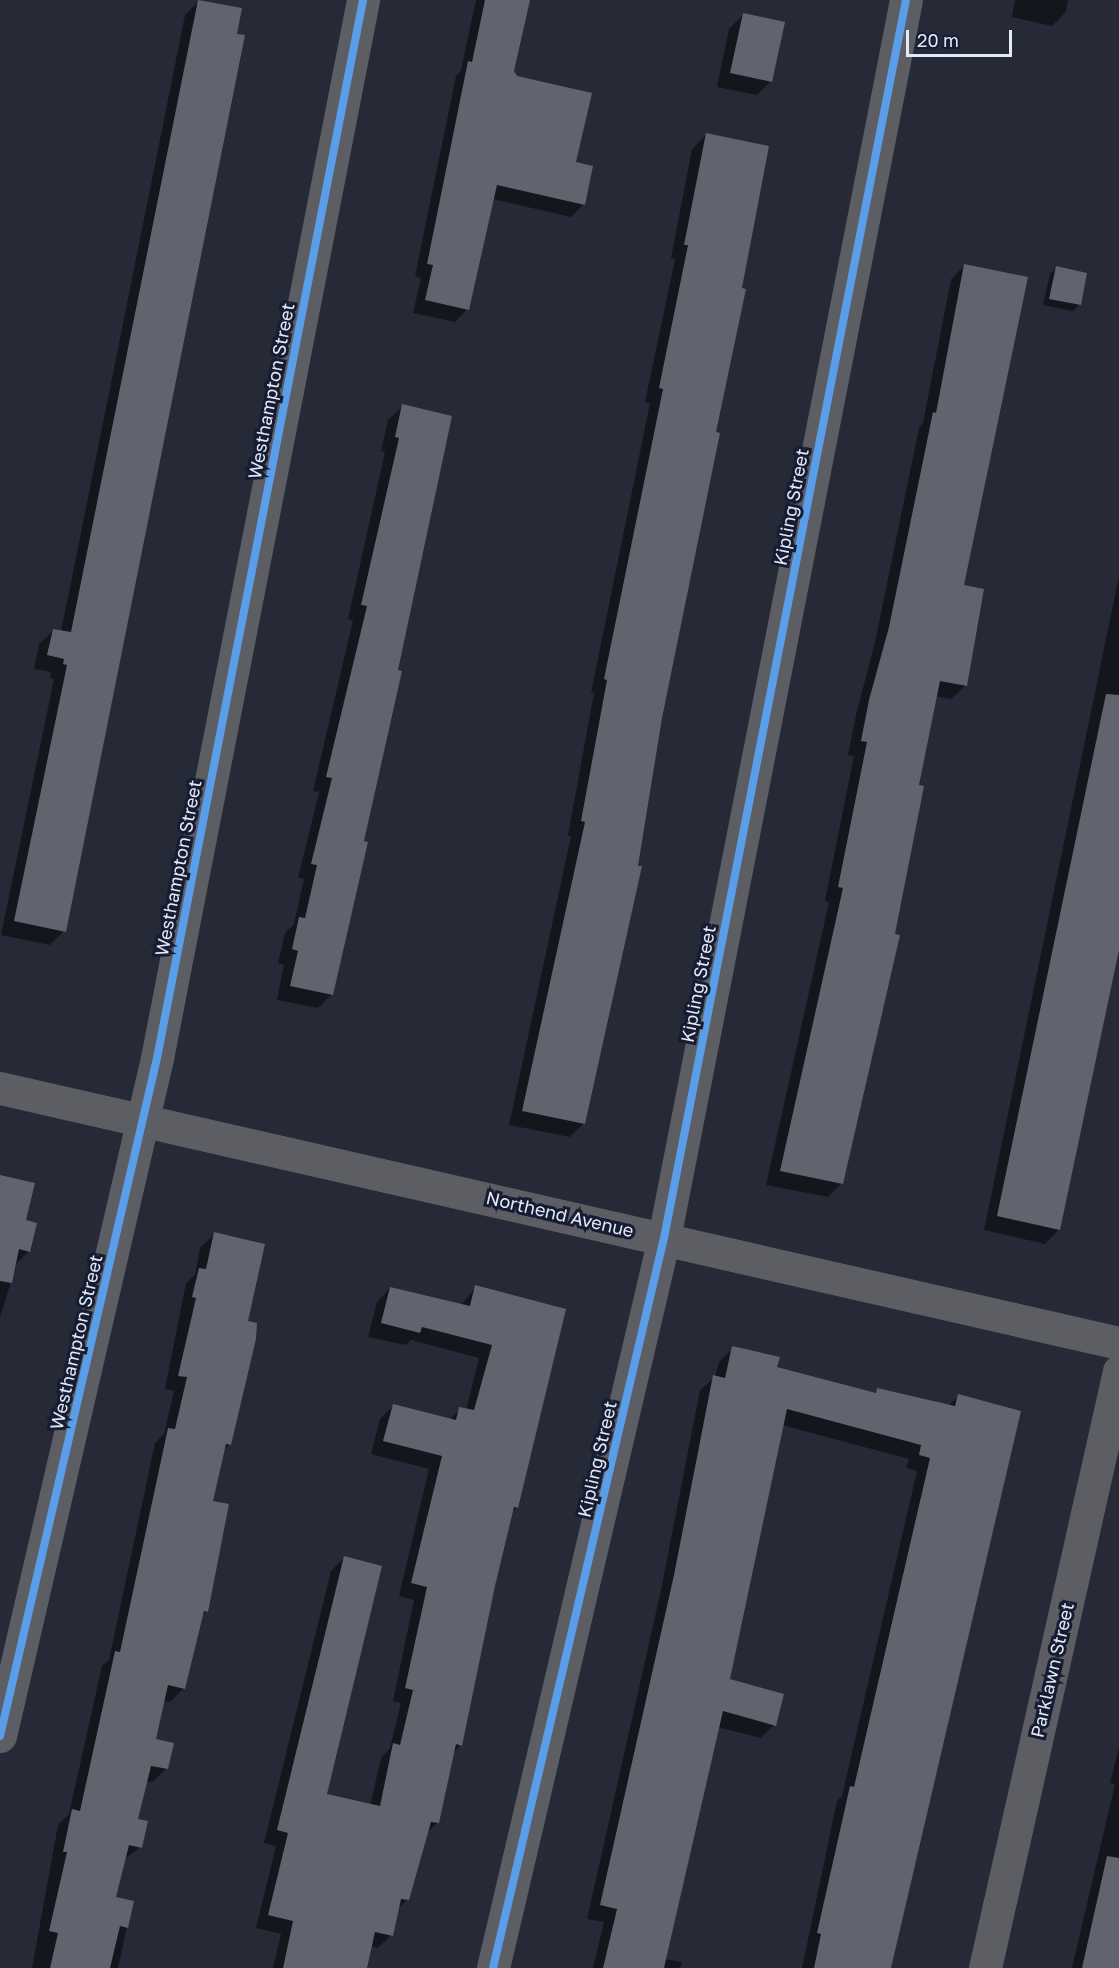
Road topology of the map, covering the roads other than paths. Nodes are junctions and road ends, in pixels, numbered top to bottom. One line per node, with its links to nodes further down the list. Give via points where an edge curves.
1 (363, 0): 4 (street, Westhampton Street)
2 (906, 0): 5 (street, Kipling Street)
3 (0, 1088): 4 (street, Northend Avenue)
4 (142, 1120): 5 (street, Northend Avenue); 8 (street, Westhampton Street)
5 (664, 1238): 6 (street, Northend Avenue); 9 (street, Kipling Street)
6 (1119, 1343)
7 (1119, 1371): 10 (street, Parklawn Street)
8 (0, 1736)
9 (493, 1968)
10 (985, 1968)

